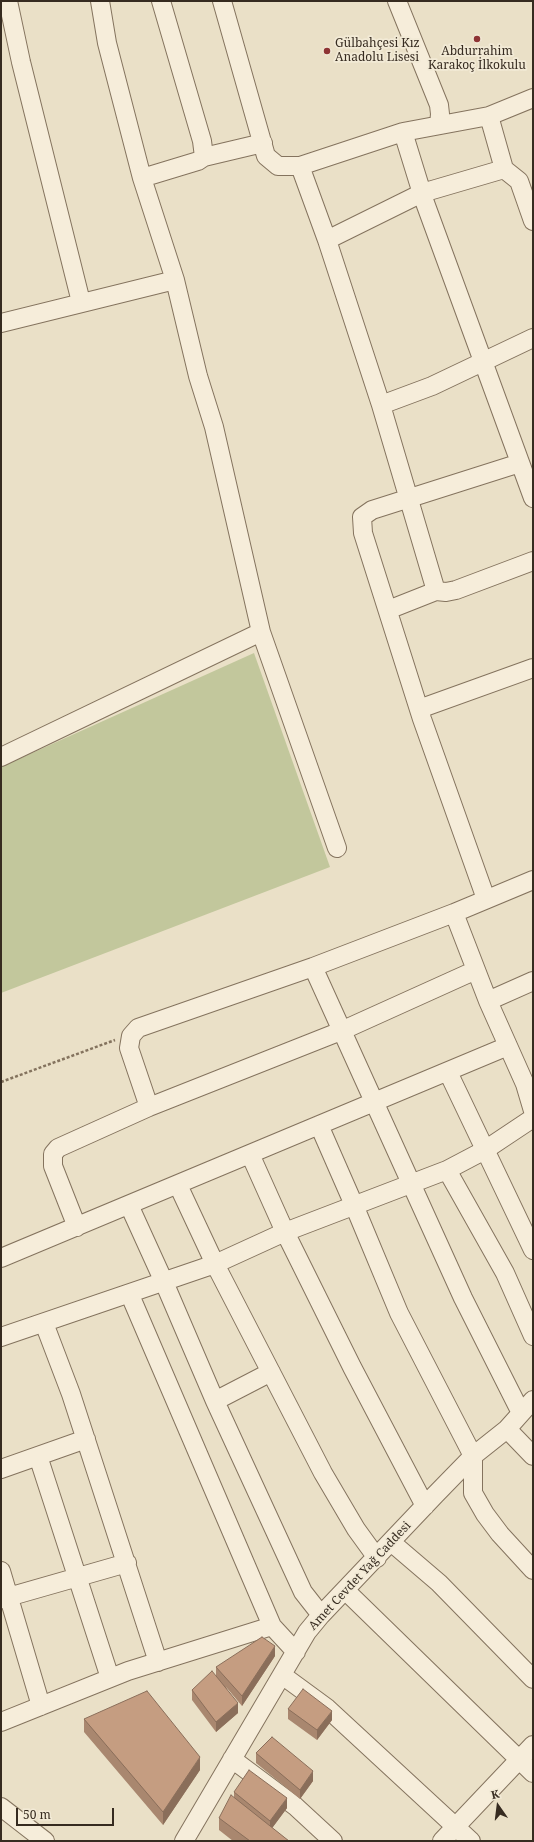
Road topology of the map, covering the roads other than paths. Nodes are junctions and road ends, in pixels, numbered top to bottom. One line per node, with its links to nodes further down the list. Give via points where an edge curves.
1 (8, 1): 19 (street)
2 (100, 1): 14 (street, via 107,43)
3 (161, 1): 11 (street, via 202,141)
4 (222, 1): 10 (street)
5 (397, 1): 8 (street, via 439,105)
6 (533, 98): 7 (street)
7 (489, 116): 8 (street); 13 (street)
8 (439, 125): 9 (street)
9 (403, 132): 12 (street); 15 (street)
10 (263, 143): 11 (street); 12 (street, via 266,156 278,166)
11 (204, 157): 14 (street)
12 (300, 166): 17 (street)
13 (504, 169): 15 (street); 16 (street, via 519,181)
14 (142, 178): 18 (street)
15 (422, 193): 17 (street); 22 (street)
16 (533, 221)
17 (327, 240): 23 (street)
18 (175, 280): 19 (street); 30 (street, via 198,376 226,473)
19 (81, 302): 20 (street)
20 (1, 323)
21 (533, 338): 22 (street)
22 (483, 361): 23 (street, via 432,386); 24 (street)
23 (381, 405): 25 (street)
24 (520, 463): 25 (street); 26 (street)
25 (409, 498): 28 (street); 29 (street, via 372,510 362,517 363,533)
26 (533, 498)
27 (533, 561): 28 (street, via 456,590)
28 (436, 591): 29 (street)
29 (388, 610): 32 (street)
30 (261, 632): 33 (street); 34 (street)
31 (533, 668): 32 (street)
32 (419, 709): 36 (street)
33 (1, 757)
34 (337, 848)
35 (533, 880): 36 (street)
36 (486, 899): 37 (street)
37 (454, 913): 38 (street); 39 (street)
38 (313, 967): 42 (street); 47 (street, via 138,1028 129,1042 130,1054)
39 (476, 970): 41 (street); 42 (street)
40 (533, 981): 41 (street)
41 (488, 1001): 43 (street)
42 (341, 1031): 46 (street); 47 (street)
43 (508, 1046): 44 (street); 45 (street)
44 (448, 1072): 46 (street); 51 (street)
45 (529, 1082): 48 (street)
46 (376, 1102): 50 (street); 54 (street)
47 (149, 1107): 58 (street, via 58,1148 53,1154 53,1166)
48 (533, 1112)
49 (533, 1118): 51 (street)
50 (319, 1125): 52 (street); 56 (street)
51 (485, 1150): 53 (street); 60 (street)
52 (250, 1154): 55 (street); 59 (street)
53 (447, 1170): 54 (street); 66 (street, via 505,1273)
54 (412, 1183): 56 (street); 70 (street, via 463,1298)
55 (178, 1185): 57 (street); 62 (street)
56 (354, 1205): 59 (street); 74 (street, via 399,1314)
57 (129, 1206): 58 (street); 63 (street)
58 (77, 1228): 61 (street)
59 (285, 1232): 62 (street); 77 (street)
60 (533, 1250)
61 (1, 1258)
62 (215, 1264): 63 (street); 68 (street)
63 (164, 1282): 64 (street); 69 (street)
64 (130, 1295): 65 (street); 87 (street)
65 (44, 1323): 67 (street); 72 (street)
66 (533, 1336)
67 (1, 1337)
68 (271, 1372): 69 (street); 79 (street, via 323,1473 356,1529)
69 (215, 1400): 86 (street, via 303,1592)
70 (527, 1406): 71 (street, Amet Cevdet Yağ Caddesi)
71 (507, 1428): 74 (street, Amet Cevdet Yağ Caddesi); 75 (street)
72 (86, 1439): 73 (street); 80 (street)
73 (38, 1456): 76 (street); 83 (street)
74 (473, 1456): 77 (street, Amet Cevdet Yağ Caddesi); 82 (street, via 473,1493 500,1534)
75 (533, 1456)
76 (1, 1469)
77 (425, 1506): 78 (street, Amet Cevdet Yağ Caddesi)
78 (391, 1542): 79 (street, Amet Cevdet Yağ Caddesi); 92 (street, via 439,1583)
79 (377, 1558): 84 (street, Amet Cevdet Yağ Caddesi)
80 (127, 1562): 83 (street); 89 (street)
81 (1, 1570): 85 (street)
82 (533, 1570)
83 (77, 1577): 85 (street); 91 (street)
84 (346, 1590): 86 (street, Amet Cevdet Yağ Caddesi); 97 (street)
85 (5, 1598): 93 (street)
86 (321, 1615): 88 (street, Amet Cevdet Yağ Caddesi, via 307,1632)
87 (272, 1626): 88 (street); 89 (street)
88 (296, 1652): 90 (street, Amet Cevdet Yağ Caddesi)
89 (158, 1662): 91 (street)
90 (282, 1675): 96 (street, Amet Cevdet Yağ Caddesi); 100 (street, via 327,1708)
91 (110, 1678): 93 (street)
92 (533, 1679)
93 (42, 1706): 94 (street)
94 (1, 1722)
95 (533, 1745): 97 (street)
96 (232, 1759): 102 (street, Amet Cevdet Yağ Caddesi); 103 (street, via 295,1806)
97 (519, 1759): 98 (street); 100 (street)
98 (533, 1773)
99 (1, 1807): 101 (street)
100 (455, 1826): 104 (street); 105 (street)
101 (45, 1841)
102 (184, 1841)
103 (333, 1841)
104 (442, 1841)
105 (471, 1841)

